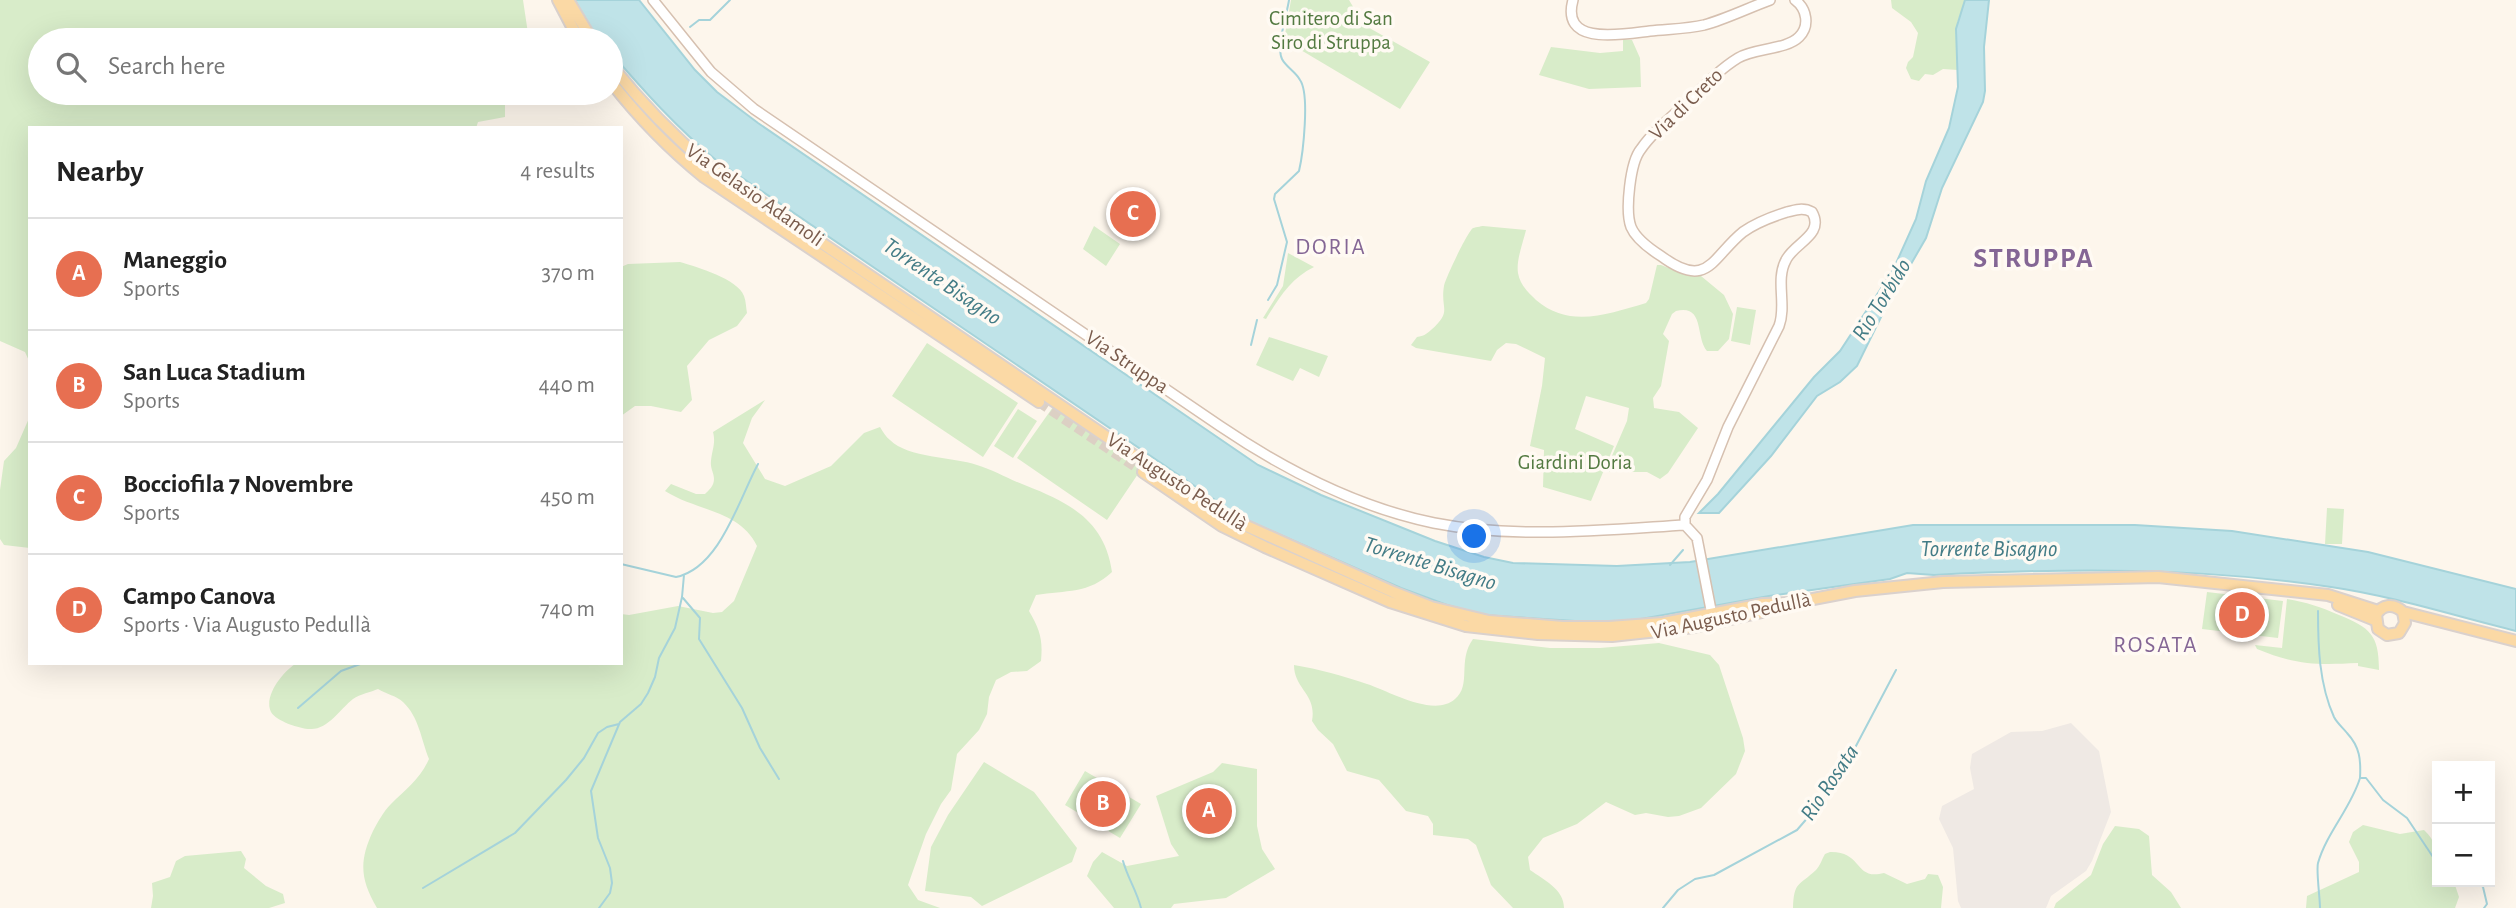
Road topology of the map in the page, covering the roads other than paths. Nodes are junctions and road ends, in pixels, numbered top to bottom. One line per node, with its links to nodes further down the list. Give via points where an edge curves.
1 (558, 0): 7 (main road)
2 (568, 0): 8 (main road)
3 (653, 0): 14 (main road, Via Struppa, via 711,72 743,102 1284,466 1375,507 1449,525 1532,531)
4 (1573, 0): 5 (main road, via 1576,25 1605,35 1701,25)
5 (1770, 0)
6 (1795, 0): 14 (main road, Via di Creto, via 1805,17 1798,37 1728,64 1648,139 1633,166 1630,226 1649,247 1681,269 1711,266 1741,233 1761,221 1802,208 1812,212 1816,221 1814,231 1786,260 1782,320)
7 (573, 28)
8 (585, 28)
9 (623, 80): 11 (main road, Via Gelasio Adamoli, via 648,111 710,167)
10 (623, 97): 11 (main road, Via Gelasio Adamoli, via 669,149 704,177)
11 (911, 311): 12 (main road); 16 (main road, Via Augusto Pedullà, via 1220,514 1431,607 1489,621 1609,628)
12 (1039, 402)
13 (1143, 472): 15 (main road, Via Augusto Pedullà, via 1222,526 1265,547 1390,602 1466,626 1552,635 1640,635)
14 (1685, 525): 16 (main road, via 1697,538)
15 (1791, 603): 16 (main road, Via Augusto Pedullà); 17 (main road, Via Augusto Pedullà, via 1943,582 2110,577 2211,581 2328,595)
16 (1711, 612)
17 (2377, 615): 18 (main road, via 2394,606); 18 (main road, via 2378,629 2387,635 2399,633)
18 (2404, 618): 19 (main road, via 2420,616)
19 (2516, 641)

